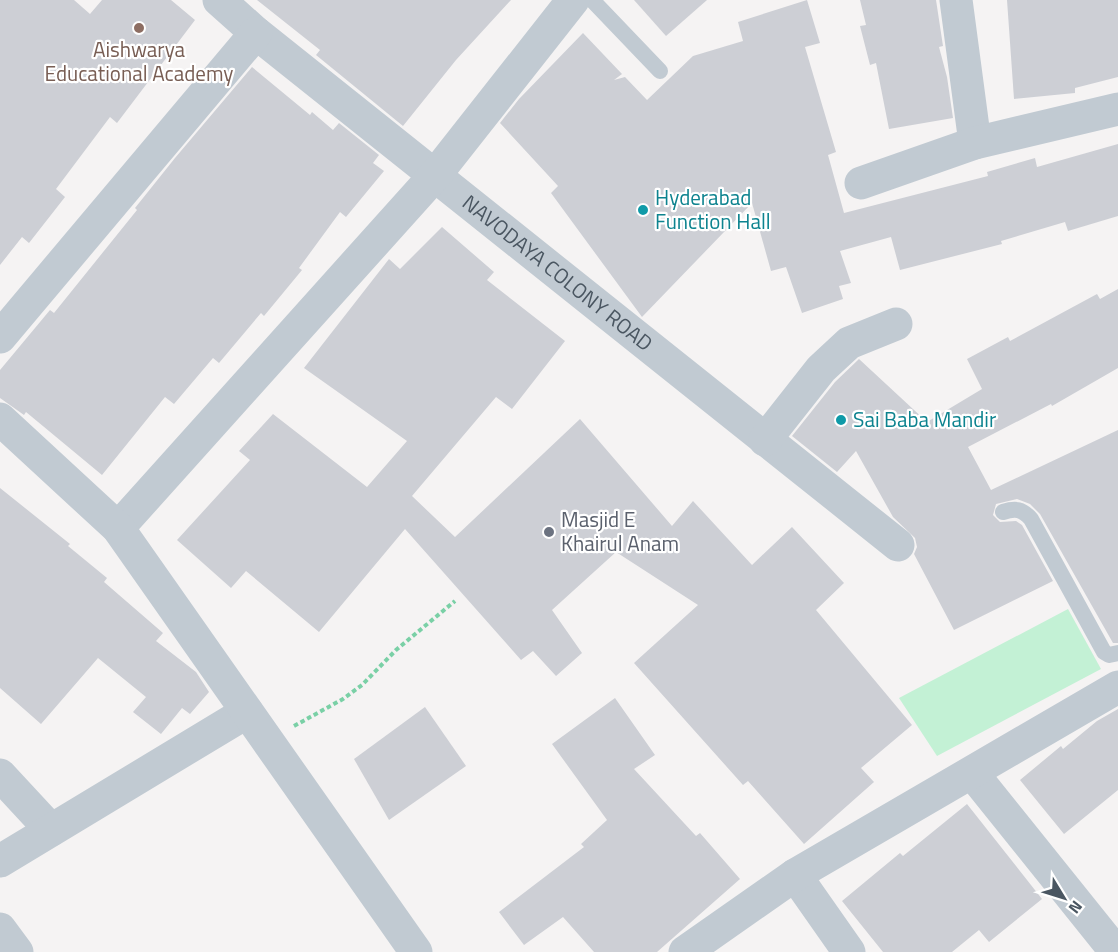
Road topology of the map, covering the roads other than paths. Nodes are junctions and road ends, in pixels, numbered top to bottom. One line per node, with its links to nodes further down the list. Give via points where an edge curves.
1 (219, 0): 5 (street, NAVODAYA COLONY ROAD)
2 (573, 0): 9 (street)
3 (592, 0): 6 (lane)
4 (956, 0): 8 (street)
5 (256, 33): 9 (street, NAVODAYA COLONY ROAD); 12 (street)
6 (660, 71)
7 (1118, 109): 8 (street)
8 (975, 143): 10 (street)
9 (436, 174): 14 (street, NAVODAYA COLONY ROAD); 16 (street)
10 (861, 183)
11 (896, 324): 14 (street, via 849,344 821,369)
12 (0, 338)
13 (1, 423): 16 (street)
14 (765, 440): 17 (street, NAVODAYA COLONY ROAD)
15 (1003, 512): 18 (lane, via 1023,511 1031,519 1104,652)
16 (118, 528): 20 (street)
17 (905, 548)
18 (1118, 652)
19 (1118, 687): 21 (street)
20 (247, 712): 23 (street); 29 (street)
21 (973, 774): 25 (street); 27 (street)
22 (0, 775): 23 (street)
23 (51, 830): 24 (street)
24 (0, 861)
25 (795, 875): 30 (street); 31 (street)
26 (0, 929): 28 (street)
27 (1113, 939)
28 (17, 952)
29 (416, 952)
30 (685, 952)
31 (849, 952)

